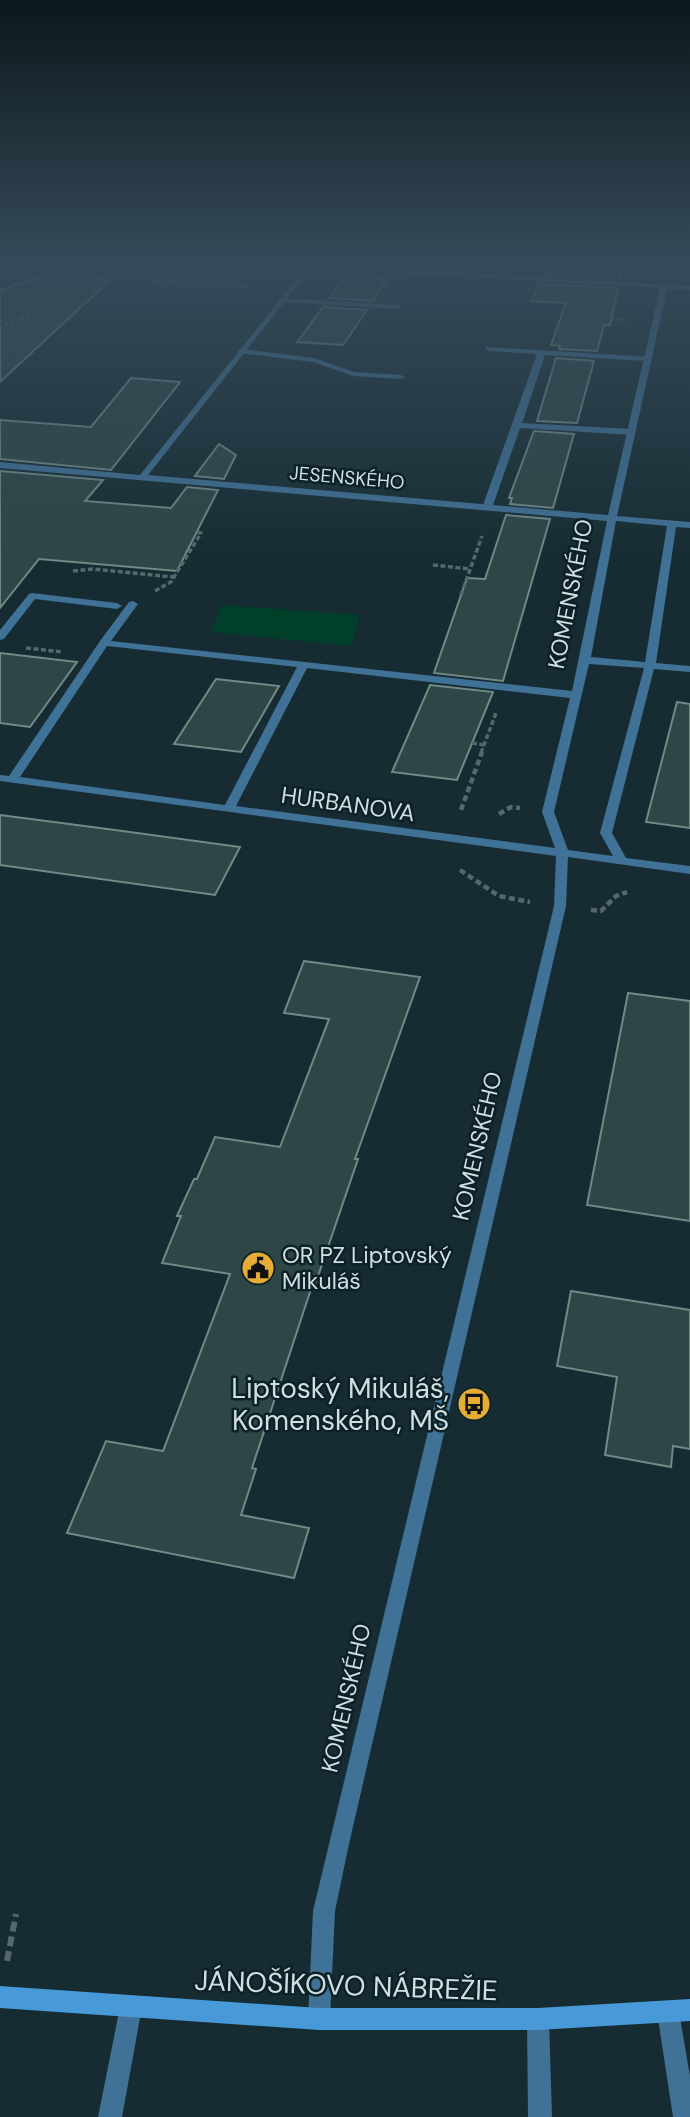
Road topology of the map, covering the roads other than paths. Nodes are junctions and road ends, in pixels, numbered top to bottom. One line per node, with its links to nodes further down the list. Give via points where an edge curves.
1 (230, 366): 9 (street)
2 (330, 366): 5 (street, via 353,374)
3 (537, 366): 6 (street)
4 (646, 366): 7 (street, KOMENSKÉHO)
5 (401, 377)
6 (517, 425): 7 (street); 10 (street)
7 (632, 432): 11 (street, KOMENSKÉHO)
8 (0, 465): 9 (street, JESENSKÉHO)
9 (144, 476): 10 (street, JESENSKÉHO)
10 (489, 508): 11 (street, JESENSKÉHO)
11 (612, 519): 12 (street, JESENSKÉHO); 18 (street, KOMENSKÉHO)
12 (672, 524): 13 (street, JESENSKÉHO); 20 (street)
13 (690, 525)
14 (133, 604): 17 (street)
15 (117, 606): 16 (street, via 32,597)
16 (0, 637)
17 (104, 643): 19 (street); 23 (street)
18 (585, 660): 20 (street); 22 (street, KOMENSKÉHO)
19 (303, 666): 22 (street); 24 (street)
20 (650, 666): 21 (street); 26 (street, via 606,833)
21 (690, 669)
22 (576, 695): 25 (street, KOMENSKÉHO, via 548,812)
23 (6, 779): 24 (street, HURBANOVA)
24 (229, 809): 25 (street, HURBANOVA)
25 (562, 851): 26 (street, HURBANOVA); 31 (street, KOMENSKÉHO, via 560,906 324,1911)
26 (621, 859): 27 (street, HURBANOVA)
27 (690, 870)
28 (1, 1997): 29 (main road, JÁNOŠÍKOVO NÁBREŽIE)
29 (131, 2007): 31 (main road, JÁNOŠÍKOVO NÁBREŽIE); 33 (street)
30 (679, 2011): 32 (main road, JÁNOŠÍKOVO NÁBREŽIE); 35 (street)
31 (319, 2019): 32 (main road, JÁNOŠÍKOVO NÁBREŽIE)
32 (538, 2019): 34 (street)
33 (110, 2117)
34 (540, 2117)
35 (685, 2117)

